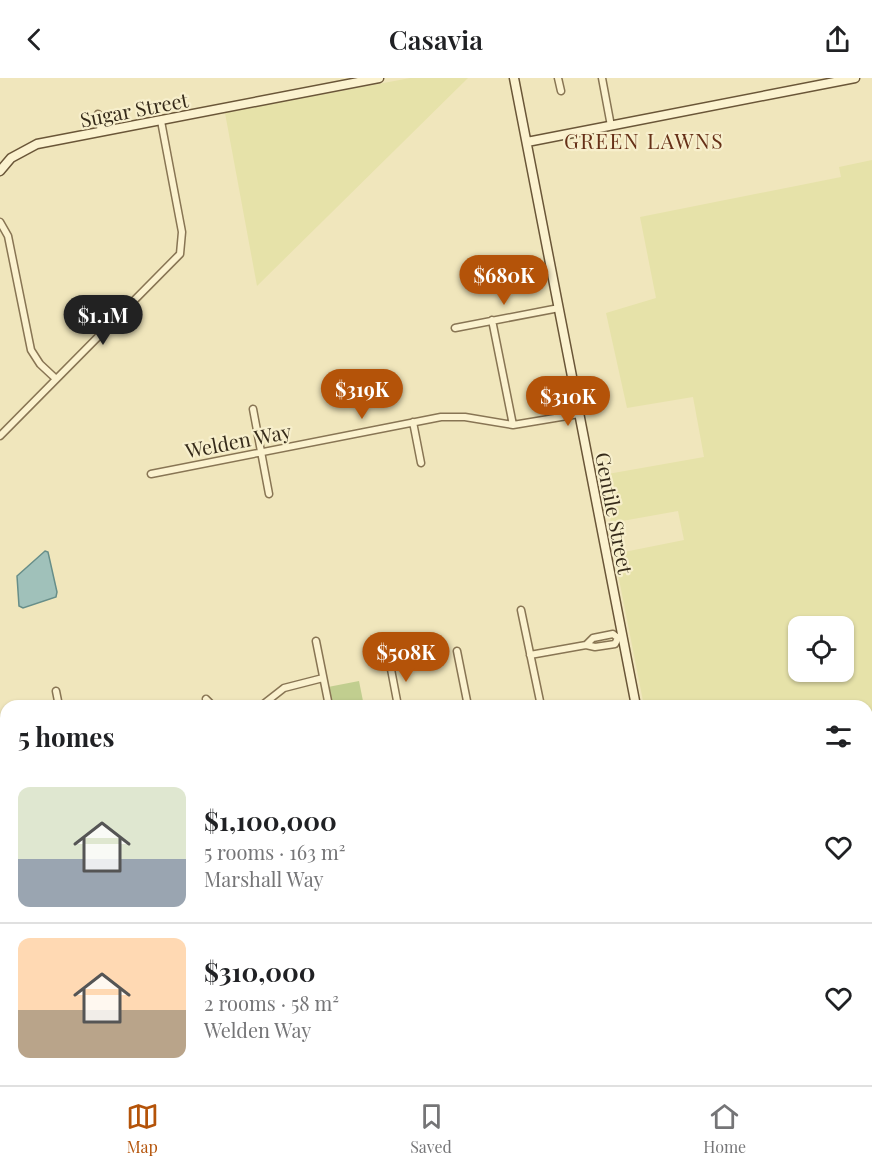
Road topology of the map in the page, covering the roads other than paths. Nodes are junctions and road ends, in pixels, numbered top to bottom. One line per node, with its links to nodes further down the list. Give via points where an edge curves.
1 (379, 78): 9 (main road, Sugar Street)
2 (514, 78): 12 (main road, Gentile Street)
3 (558, 78): 7 (street)
4 (602, 78): 10 (street)
5 (855, 78): 6 (main road)
6 (837, 80): 10 (main road)
7 (561, 91)
8 (98, 114): 11 (street)
9 (161, 121): 11 (main road, Sugar Street); 18 (street, via 182,245 172,263)
10 (611, 126): 12 (main road)
11 (101, 132): 13 (main road, Sugar Street, via 37,144 11,158)
12 (527, 142): 15 (main road, Gentile Street)
13 (0, 171)
14 (0, 222): 18 (street, via 8,236 31,350)
15 (559, 308): 16 (street); 20 (main road, Gentile Street)
16 (492, 320): 17 (street); 22 (street)
17 (455, 328)
18 (55, 378): 23 (street)
19 (253, 409): 24 (street)
20 (579, 414): 22 (street, Welden Way); 29 (main road, Gentile Street)
21 (413, 422): 22 (street, Welden Way, via 465,417); 24 (street, Welden Way); 25 (street)
22 (513, 425)
23 (0, 436)
24 (261, 452): 26 (street, Welden Way); 27 (street)
25 (421, 463)
26 (151, 474)
27 (269, 494)
28 (521, 610): 32 (street)
29 (620, 638): 32 (street, via 613,634 593,638 586,645); 42 (main road, Gentile Street)
30 (316, 641): 34 (street)
31 (457, 651): 40 (street)
32 (530, 655): 41 (street)
33 (390, 664): 39 (street)
34 (323, 678): 37 (street, via 284,688); 38 (street)
35 (56, 691): 36 (street)
36 (58, 700)
37 (269, 700)
38 (328, 700)
39 (397, 700)
40 (467, 700)
41 (540, 700)
42 (635, 700)

